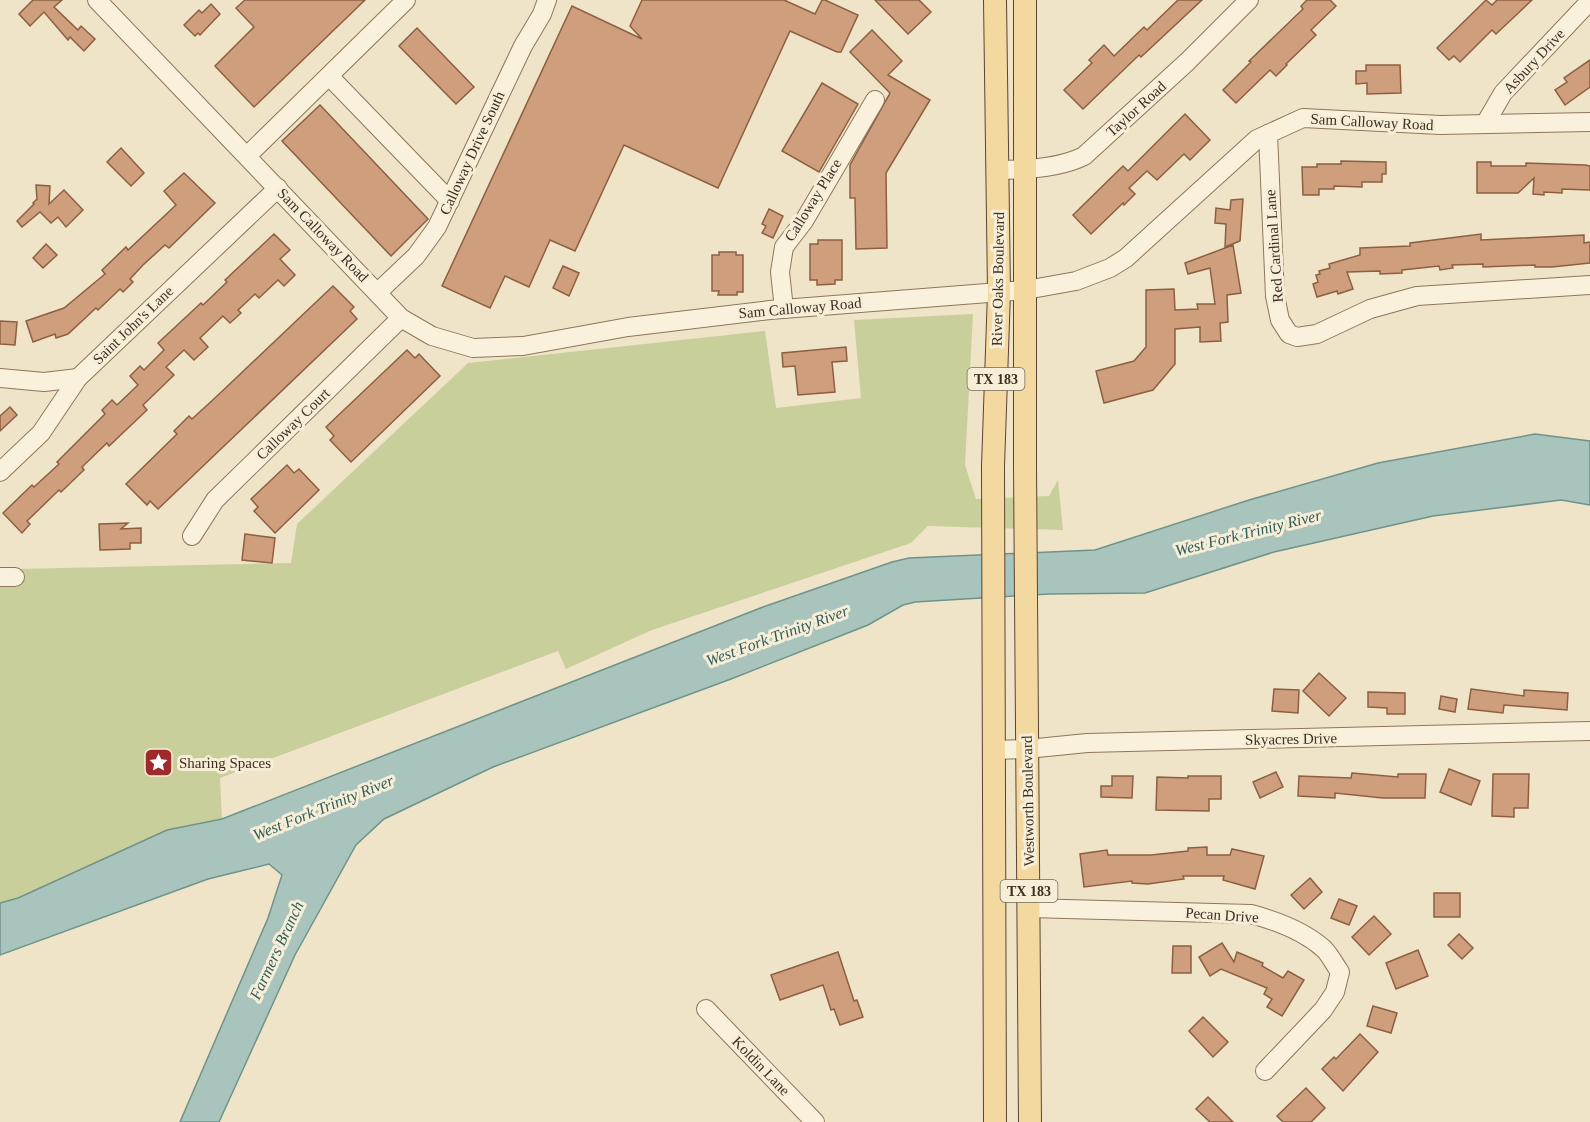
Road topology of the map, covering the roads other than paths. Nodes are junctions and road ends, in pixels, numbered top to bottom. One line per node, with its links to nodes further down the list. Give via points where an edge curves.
1 (406, 0): 8 (street)
2 (547, 0): 17 (street, Calloway Drive South)
3 (995, 0): 15 (main road, River Oaks Boulevard / TX 183)
4 (1025, 0): 14 (main road, River Oaks Boulevard / TX 183)
5 (1250, 0): 14 (street, Taylor Road, via 1084,156)
6 (100, 1): 13 (street, Sam Calloway Road)
7 (1590, 1): 11 (street, Asbury Drive, via 1503,93)
8 (329, 76): 13 (street); 17 (street)
9 (875, 100): 22 (street, Calloway Place, via 804,221 784,247 780,272)
10 (1590, 123): 11 (street, Sam Calloway Road)
11 (1485, 124): 12 (street, Sam Calloway Road, via 1303,118)
12 (1268, 134): 18 (street, Red Cardinal Lane, via 1275,296 1280,321 1289,334 1317,334 1370,309 1417,296); 19 (street, Sam Calloway Road, via 1257,139 1118,263 1076,280)
13 (247, 156): 16 (street, Sam Calloway Road)
14 (1026, 168): 15 (street, Taylor Road); 19 (main road, River Oaks Boulevard / TX 183)
15 (999, 170): 21 (main road, River Oaks Boulevard / TX 183)
16 (278, 188): 20 (street, Sam Calloway Road); 25 (street, Saint John's Lane)
17 (450, 201): 20 (street, Calloway Drive South, via 416,256)
18 (1590, 285)
19 (1026, 290): 21 (street, Sam Calloway Road); 28 (main road, River Oaks Boulevard / TX 183)
20 (378, 292): 23 (street, Sam Calloway Road)
21 (999, 292): 22 (street, Sam Calloway Road); 31 (main road, River Oaks Boulevard / TX 183, via 993,466)
22 (784, 309): 23 (street, Sam Calloway Road, via 628,327 522,346 473,348 432,336)
23 (401, 318): 27 (street, Calloway Court, via 215,500)
24 (0, 378): 25 (street, via 44,382)
25 (78, 378): 26 (street, Saint John's Lane, via 41,433)
26 (0, 472)
27 (192, 536)
28 (1026, 661): 30 (main road, Westworth Boulevard / TX 183)
29 (1590, 731): 30 (street, Skyacres Drive, via 1087,743)
30 (1027, 749): 31 (street, Skyacres Drive); 32 (main road, Westworth Boulevard / TX 183)
31 (993, 750): 36 (main road, TX 183)
32 (1029, 908): 34 (street, Pecan Drive, via 1251,914 1291,928 1325,949 1340,972 1335,992); 37 (main road, Westworth Boulevard / TX 183)
33 (706, 1009): 35 (street, Koldin Lane)
34 (1265, 1071)
35 (815, 1122)
36 (995, 1122)
37 (1030, 1122)

